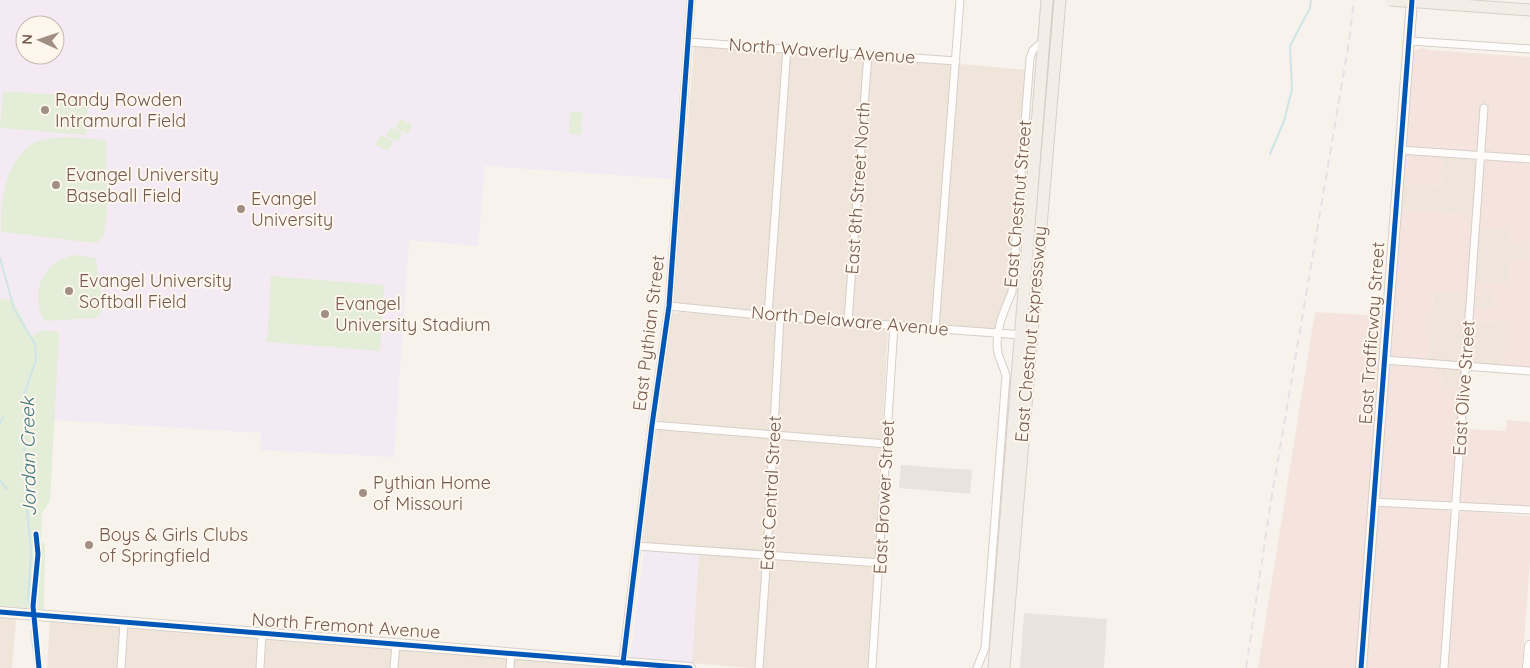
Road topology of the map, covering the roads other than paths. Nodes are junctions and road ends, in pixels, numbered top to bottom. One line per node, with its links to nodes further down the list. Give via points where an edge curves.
1 (692, 0): 13 (street, East Pythian Street)
2 (960, 0): 17 (street)
3 (1041, 0): 10 (main road)
4 (1047, 0): 10 (main road, East Chestnut Expressway)
5 (1060, 0): 19 (main road, East Chestnut Expressway)
6 (1068, 0): 19 (main road, via 1056,96)
7 (1390, 0): 9 (main road, bridge)
8 (1412, 0): 12 (street, East Trafficway Street)
9 (1530, 10)
10 (1045, 28): 11 (main road, East Chestnut Expressway)
11 (1044, 41): 29 (street, East Chestnut Street, via 1033,50 1030,58 1012,292 1001,317); 30 (main road, East Chestnut Expressway)
12 (1409, 41): 15 (street); 20 (street, East Trafficway Street)
13 (688, 42): 14 (street, North Waverly Avenue); 23 (street, East Pythian Street)
14 (787, 48): 16 (street, North Waverly Avenue); 24 (street)
15 (1530, 50)
16 (868, 54): 17 (street, North Waverly Avenue); 26 (street, East 8th Street North)
17 (956, 61): 28 (street)
18 (1484, 108): 21 (street, East Olive Street)
19 (1050, 113): 30 (main road, East Chestnut Expressway)
20 (1400, 150): 21 (street); 31 (street, East Trafficway Street)
21 (1480, 156): 22 (street); 32 (street, East Olive Street)
22 (1530, 160)
23 (669, 306): 24 (street, North Delaware Avenue); 34 (street, East Pythian Street)
24 (768, 315): 25 (street, North Delaware Avenue)
25 (780, 317): 26 (street, North Delaware Avenue); 35 (street, East Central Street)
26 (848, 321): 27 (street, North Delaware Avenue)
27 (894, 325): 28 (street, North Delaware Avenue); 36 (street, East Brower Street)
28 (935, 328): 29 (street, North Delaware Avenue)
29 (999, 334): 30 (street, North Delaware Avenue); 57 (street, East Chestnut Street, via 998,352 1006,376 985,648)
30 (1025, 335): 58 (main road, East Chestnut Expressway); 59 (main road, East Chestnut Expressway)
31 (1384, 360): 32 (street); 37 (street, East Trafficway Street)
32 (1466, 366): 33 (street); 38 (street, East Olive Street)
33 (1530, 371)
34 (652, 425): 35 (street); 40 (street, East Pythian Street)
35 (774, 434): 36 (street); 41 (street, East Central Street)
36 (887, 444): 42 (street, East Brower Street)
37 (1373, 502): 38 (street); 60 (street, East Trafficway Street)
38 (1456, 507): 39 (street); 61 (street, East Olive Street)
39 (1530, 510)
40 (637, 546): 41 (street); 49 (street, East Pythian Street)
41 (768, 554): 42 (street); 55 (street, East Central Street)
42 (880, 563): 56 (street, East Brower Street)
43 (0, 612): 44 (street, North Fremont Avenue)
44 (124, 623): 45 (street, North Fremont Avenue); 50 (street)
45 (262, 634): 46 (street, North Fremont Avenue); 51 (street)
46 (396, 644): 48 (street, North Fremont Avenue); 52 (street)
47 (1530, 646): 62 (street)
48 (511, 654): 49 (street, North Fremont Avenue); 53 (street)
49 (622, 665): 54 (street, North Fremont Avenue)
50 (121, 668)
51 (260, 668)
52 (394, 668)
53 (510, 668)
54 (690, 668)
55 (759, 668)
56 (872, 668)
57 (977, 668)
58 (994, 668)
59 (1004, 668)
60 (1361, 668)
61 (1444, 668)
62 (1528, 668)

